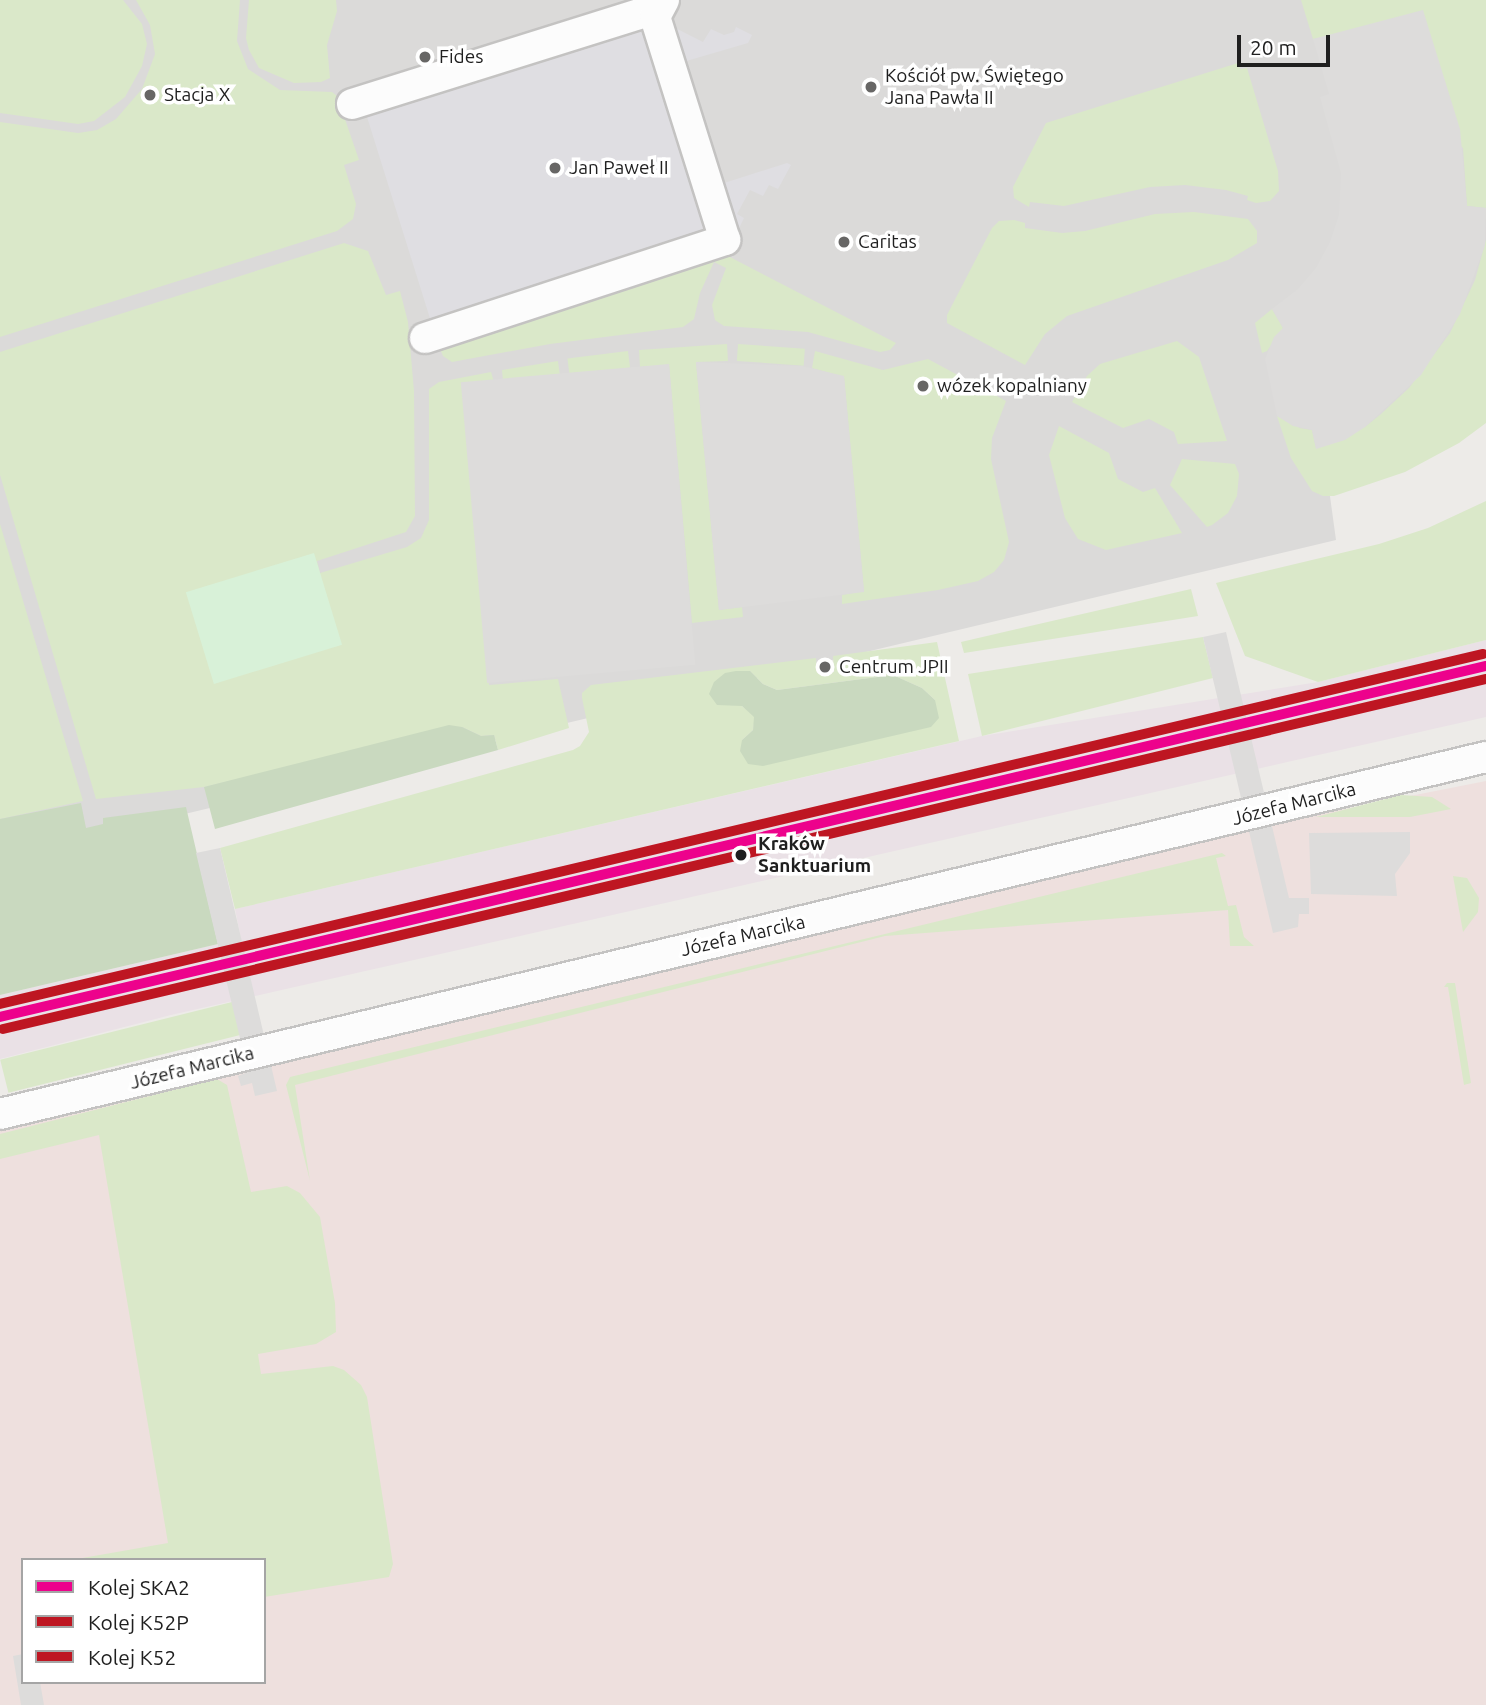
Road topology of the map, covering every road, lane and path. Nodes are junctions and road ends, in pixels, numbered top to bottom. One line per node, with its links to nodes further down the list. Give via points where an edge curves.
1 (659, 8): 2 (street); 3 (street, via 726,240)
2 (352, 104)
3 (425, 338)
4 (1486, 757): 5 (street, Józefa Marcika)
5 (0, 1114)

